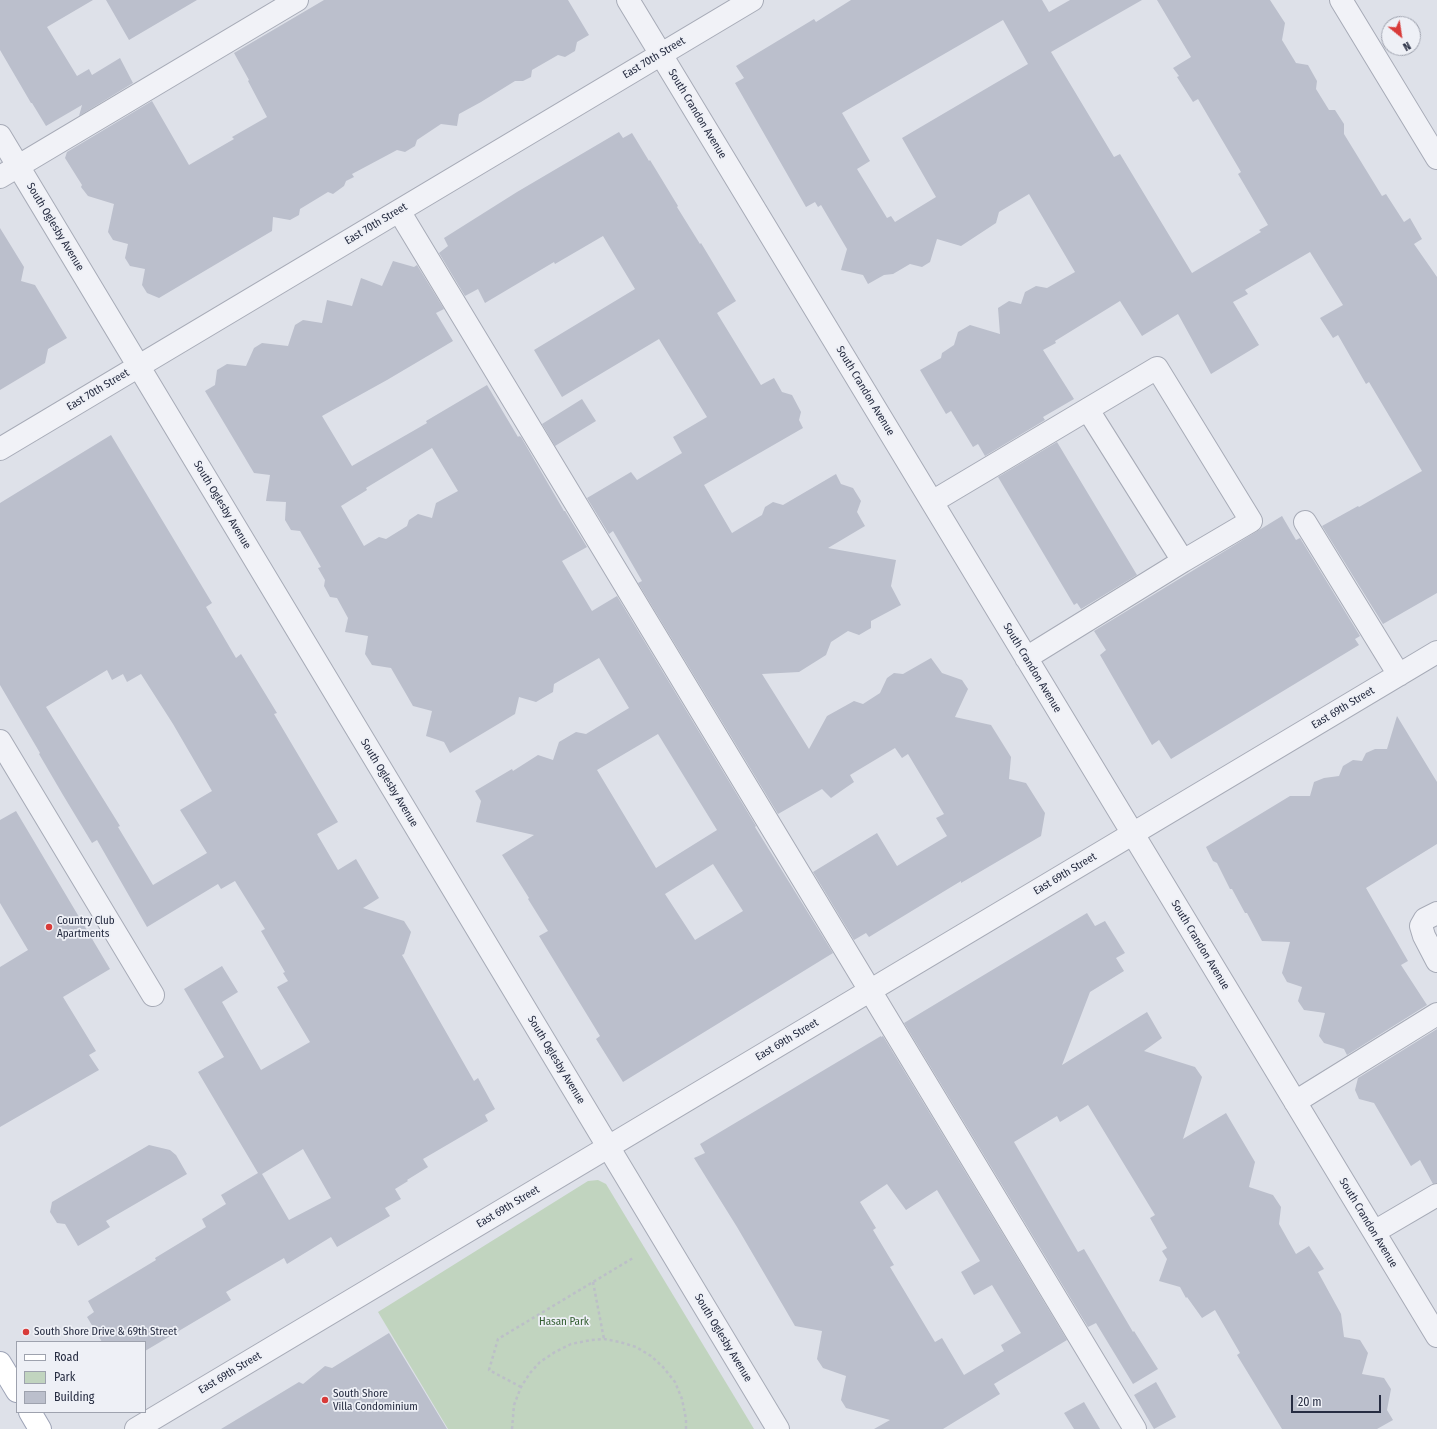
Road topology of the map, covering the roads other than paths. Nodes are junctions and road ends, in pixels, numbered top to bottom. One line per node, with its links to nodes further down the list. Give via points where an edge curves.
1 (297, 0): 8 (street)
2 (628, 0): 5 (street, South Crandon Avenue)
3 (752, 0): 5 (street, East 70th Street)
4 (1341, 0): 7 (street)
5 (661, 54): 10 (street, East 70th Street); 14 (street, South Crandon Avenue)
6 (0, 136): 8 (street, South Oglesby Avenue)
7 (1437, 158)
8 (18, 166): 9 (street); 11 (street, South Oglesby Avenue)
9 (0, 177)
10 (398, 211): 11 (street, East 70th Street); 24 (street)
11 (138, 366): 13 (street, East 70th Street); 28 (street, South Oglesby Avenue)
12 (1088, 410): 14 (street); 16 (street); 16 (street, via 1157,368 1251,521)
13 (0, 449)
14 (932, 502): 18 (street, South Crandon Avenue)
15 (1305, 522): 19 (street)
16 (1183, 561): 18 (street)
17 (1437, 652): 19 (street, East 69th Street)
18 (1026, 658): 21 (street, South Crandon Avenue)
19 (1399, 675): 21 (street, East 69th Street)
20 (3, 752): 25 (street)
21 (1133, 834): 24 (street, East 69th Street); 27 (street, South Crandon Avenue)
22 (1437, 913): 23 (street, via 1425,919 1421,926)
23 (1437, 961)
24 (871, 990): 28 (street, East 69th Street); 38 (street)
25 (153, 995)
26 (1437, 1014): 27 (street)
27 (1295, 1102): 30 (street, South Crandon Avenue)
28 (608, 1147): 36 (street, East 69th Street); 37 (street, South Oglesby Avenue)
29 (1437, 1195): 30 (street)
30 (1374, 1232): 31 (street, South Crandon Avenue)
31 (1437, 1336)
32 (0, 1362): 33 (main road)
33 (16, 1389)
34 (31, 1413): 35 (main road)
35 (40, 1429)
36 (136, 1429)
37 (778, 1429)
38 (1135, 1429)

